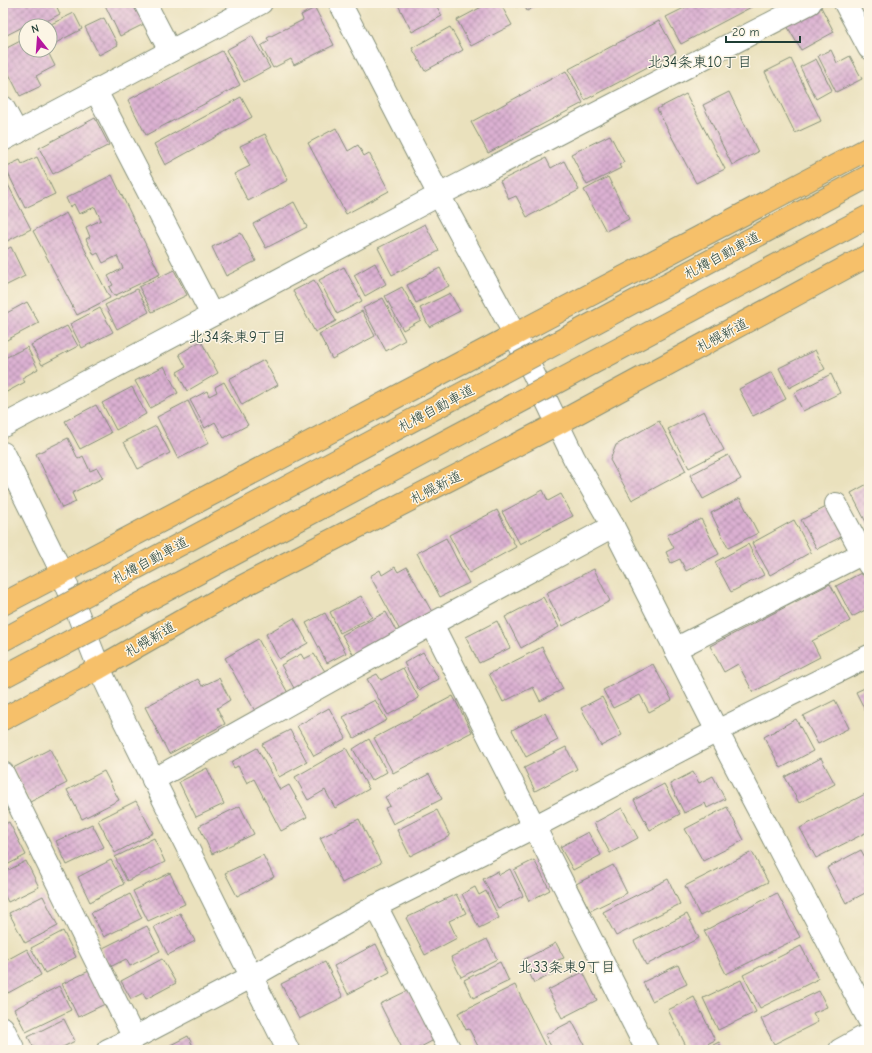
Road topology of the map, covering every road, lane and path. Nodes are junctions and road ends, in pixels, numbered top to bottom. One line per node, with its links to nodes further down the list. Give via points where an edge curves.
1 (144, 3): 7 (street)
2 (261, 3): 7 (street)
3 (340, 3): 13 (street)
4 (810, 3): 13 (street)
5 (845, 3): 6 (street)
6 (869, 48)
7 (170, 51): 8 (street)
8 (96, 91): 10 (street); 16 (street)
9 (3, 107): 10 (street)
10 (10, 136)
11 (869, 148): 17 (highway)
12 (869, 176): 27 (highway, 札樽自動車道, bridge)
13 (439, 195): 16 (street); 17 (street)
14 (869, 216): 31 (highway, bridge)
15 (869, 255): 18 (highway, 札幌新道)
16 (212, 316): 19 (street)
17 (515, 335): 18 (street); 24 (highway)
18 (557, 424): 22 (street); 30 (highway, 札幌新道, via 241,587)
19 (3, 426)
20 (3, 452): 24 (street)
21 (836, 504): 23 (street)
22 (613, 526): 26 (street); 28 (street)
23 (867, 556): 28 (street)
24 (62, 573): 25 (highway); 30 (street)
25 (3, 604)
26 (432, 624): 35 (street); 36 (street)
27 (3, 640)
28 (675, 649): 33 (street)
29 (869, 656): 33 (street)
30 (100, 668): 32 (highway, 札幌新道); 35 (street)
31 (3, 677)
32 (3, 719)
33 (717, 731): 36 (street); 39 (street)
34 (3, 773): 41 (street)
35 (153, 780): 38 (street)
36 (534, 827): 37 (street); 46 (street)
37 (376, 906): 38 (street); 45 (street)
38 (251, 977): 41 (street); 44 (street)
39 (869, 1020)
40 (3, 1028): 42 (street)
41 (134, 1038): 43 (street)
42 (14, 1050)
43 (108, 1050)
44 (288, 1050)
45 (450, 1050)
46 (648, 1050)

